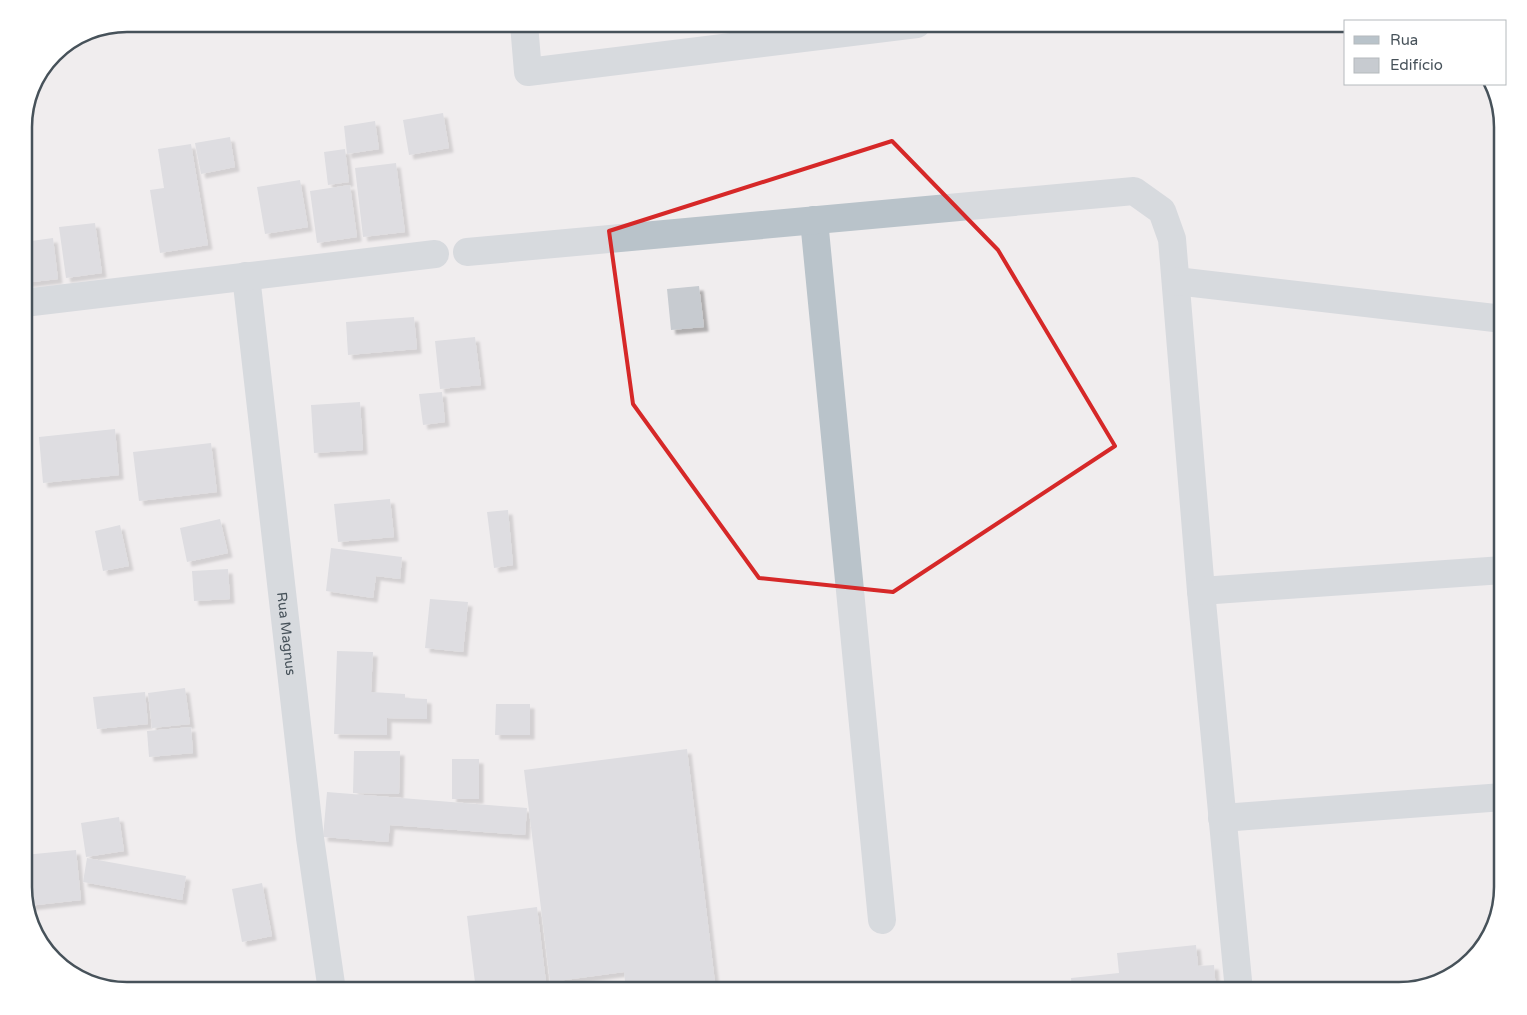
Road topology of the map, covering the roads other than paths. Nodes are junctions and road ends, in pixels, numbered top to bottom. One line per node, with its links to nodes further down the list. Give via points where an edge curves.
1 (849, 32): 2 (street, via 528,72)
2 (525, 33)
3 (814, 220): 4 (street); 7 (street, via 1134,191 1162,211 1172,240); 14 (street)
4 (467, 252)
5 (435, 254): 6 (street)
6 (246, 276): 8 (street); 15 (street, Rua Magnus, via 309,829)
7 (1176, 281): 9 (street); 11 (street)
8 (33, 302)
9 (1494, 318)
10 (1494, 571): 11 (street)
11 (1201, 592): 13 (street)
12 (1494, 797): 13 (street)
13 (1222, 818): 16 (street)
14 (882, 920)
15 (331, 982)
16 (1238, 982)

